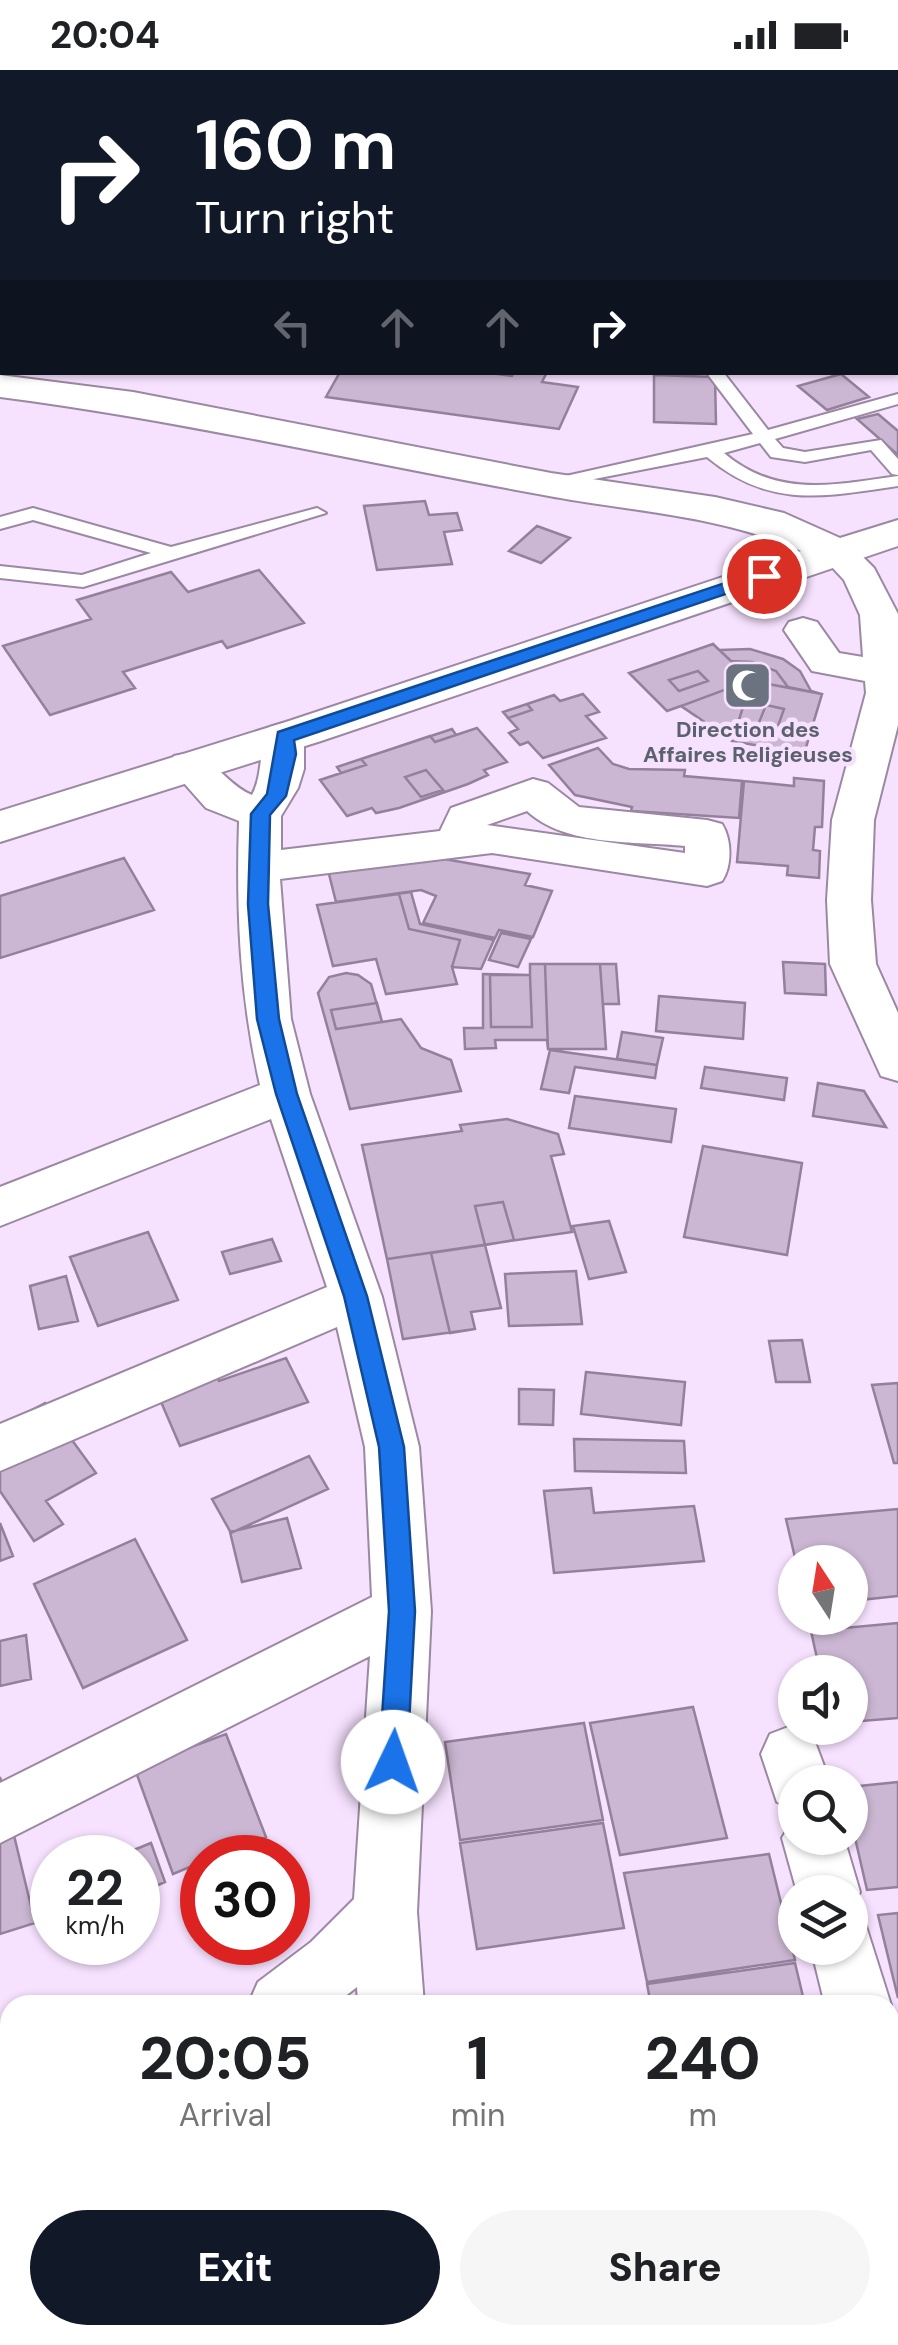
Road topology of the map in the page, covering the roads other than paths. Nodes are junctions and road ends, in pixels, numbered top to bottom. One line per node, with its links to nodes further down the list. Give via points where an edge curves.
1 (716, 375): 4 (lane)
2 (0, 386): 8 (main road, via 133,403)
3 (898, 399): 4 (lane)
4 (764, 436): 5 (lane); 6 (lane, via 770,448 790,457 875,444)
5 (710, 450): 7 (lane, via 734,473 767,488 815,491); 8 (lane)
6 (898, 470)
7 (898, 481)
8 (551, 485): 12 (main road, via 733,513)
9 (317, 513): 13 (lane)
10 (0, 523): 13 (lane, via 33,514)
11 (898, 532): 12 (main road)
12 (836, 551): 16 (street, via 860,576 879,615); 17 (main road)
13 (171, 553): 14 (lane, via 83,581)
14 (0, 572)
15 (803, 630): 16 (street, via 826,663)
16 (890, 687): 23 (street, via 853,820)
17 (284, 736): 18 (main road); 19 (street, via 276,796)
18 (189, 765): 19 (street, via 220,798); 20 (main road)
19 (260, 814): 22 (street)
20 (0, 826)
21 (458, 841): 21 (street, via 492,839 707,871 707,834 557,816 533,792 466,818); 22 (street)
22 (261, 867): 26 (street, via 268,1019)
23 (853, 964): 24 (street); 25 (street)
24 (898, 981)
25 (898, 1064)
26 (286, 1094): 27 (street); 28 (street)
27 (0, 1207)
28 (356, 1296): 29 (street); 30 (street, via 392,1447)
29 (0, 1448)
30 (402, 1611): 31 (street); 32 (street)
31 (0, 1814)
32 (384, 1912): 34 (street, via 334,1965); 35 (street)
33 (847, 1965): 36 (street)
34 (294, 1995)
35 (390, 1995)
36 (855, 1995)

